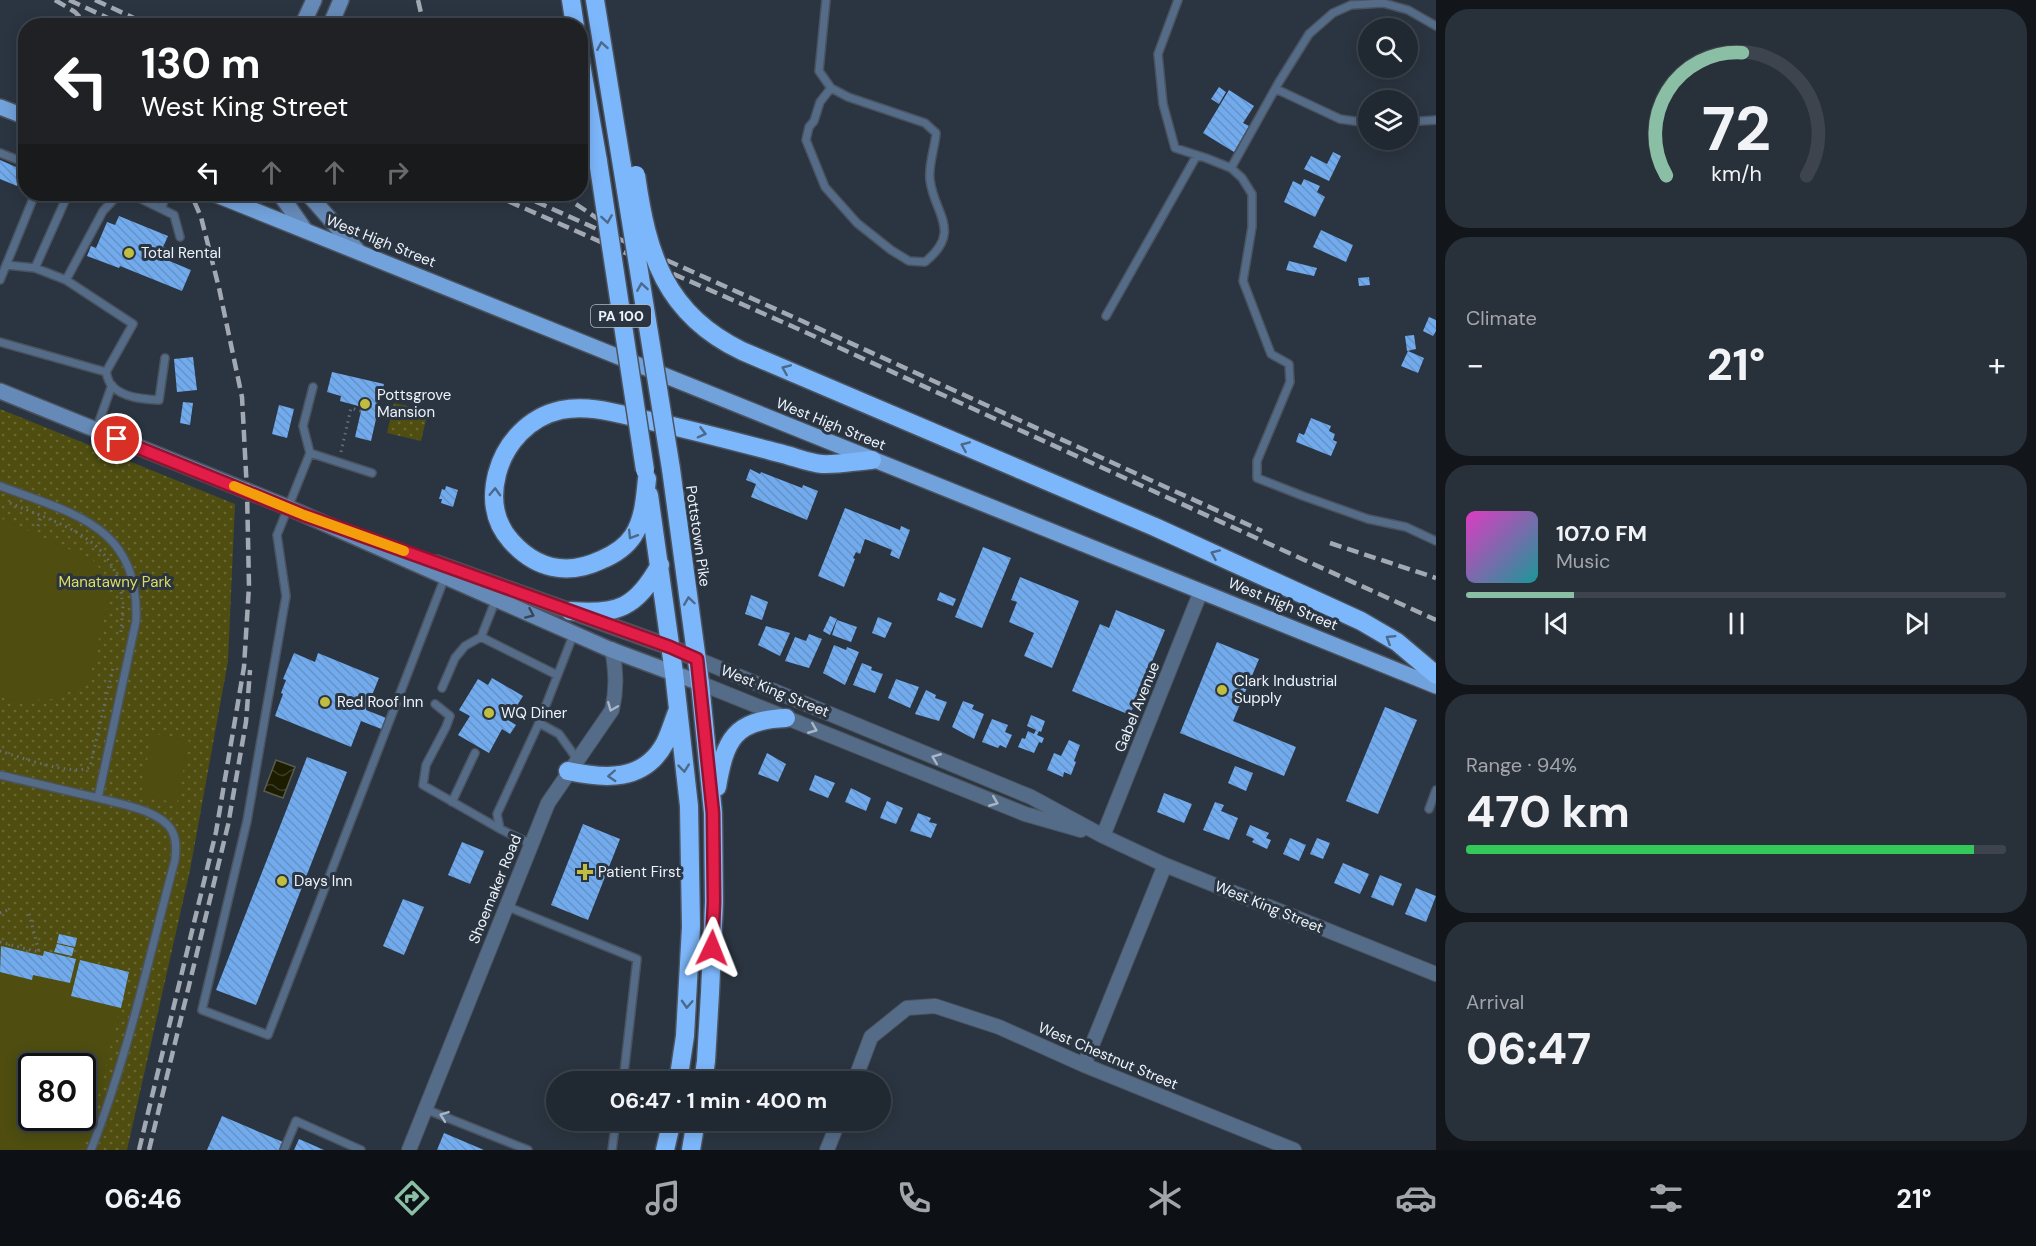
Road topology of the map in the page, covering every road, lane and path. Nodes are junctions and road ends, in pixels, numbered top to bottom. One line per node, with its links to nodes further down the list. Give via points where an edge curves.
1 (314, 0): 7 (main road)
2 (341, 0): 8 (main road)
3 (571, 0): 9 (highway)
4 (595, 0): 23 (highway, Pottstown Pike / PA 100, one-way to 4, via 607,76)
5 (825, 0): 11 (lane, via 819,72)
6 (1178, 0): 20 (lane, via 1158,54 1163,104 1175,148)
7 (306, 18)
8 (333, 18)
9 (574, 18)
10 (1436, 26): 12 (lane, via 1408,10 1383,3 1351,5 1333,13 1309,34)
11 (831, 88): 11 (lane, via 925,123 936,133 930,182 945,225 937,253 925,262 909,261 891,250 857,223 825,187 807,140 820,102)
12 (1276, 89): 18 (lane, via 1340,119); 22 (lane)
13 (588, 104): 53 (highway, PA 100, one-way to 53, bridge)
14 (0, 107): 15 (main road)
15 (18, 114)
16 (1436, 120): 17 (lane)
17 (1418, 121)
18 (1358, 123)
19 (0, 153): 21 (lane)
20 (1197, 155): 22 (lane); 40 (lane)
21 (18, 160)
22 (1231, 168): 61 (lane, via 1252,194 1252,227 1243,281 1271,354 1289,364 1290,382 1257,461 1257,478 1368,519 1406,527)
23 (629, 170): 72 (highway, Pottstown Pike / PA 100, one-way to 23, bridge); 76 (highway, one-way to 23, bridge, via 1397,642 1361,621 1166,532 742,351 707,332 657,266)
24 (32, 201): 36 (lane)
25 (65, 201): 37 (lane)
26 (112, 201): 39 (lane, via 103,211)
27 (147, 201): 32 (lane)
28 (164, 201): 32 (lane)
29 (232, 201): 33 (main road, West High Street)
30 (285, 201): 33 (main road)
31 (314, 201): 35 (main road)
32 (162, 207): 34 (lane, via 174,215)
33 (305, 230): 35 (main road, West High Street)
34 (180, 237)
35 (358, 251): 50 (main road, West High Street)
36 (6, 265): 37 (lane); 38 (lane)
37 (35, 268): 39 (lane)
38 (0, 280)
39 (66, 280): 43 (lane, via 133,324)
40 (1106, 316)
41 (0, 342): 43 (lane)
42 (165, 358): 44 (lane, via 159,400 135,398)
43 (106, 372): 44 (lane)
44 (112, 386): 48 (lane)
45 (313, 387): 49 (lane, via 303,426)
46 (0, 391): 48 (main road, West King Street)
47 (361, 411): 51 (path, via 351,408)
48 (96, 430): 56 (main road, West King Street)
49 (310, 453): 51 (lane); 56 (lane)
50 (872, 460): 53 (highway, one-way to 50, via 642,513 634,534 613,555 584,567 555,569 531,559 501,528 496,515 494,485 508,445 526,427 560,410 598,409 822,464); 64 (main road, West High Street)
51 (338, 462): 52 (lane)
52 (372, 473)
53 (646, 475): 62 (highway, PA 100)
54 (0, 486): 89 (lane, via 94,525 129,566 137,605 136,621)
55 (0, 499): 59 (path)
56 (287, 507): 58 (main road, West King Street); 63 (lane, via 276,535 286,596 272,682 247,821 202,1010 268,1035)
57 (43, 511): 59 (path)
58 (304, 515): 63 (main road, West King Street); 66 (main road, West King Street)
59 (41, 516): 60 (path); 68 (path, via 81,534 107,556 122,591)
60 (38, 526)
61 (1436, 541)
62 (660, 565): 66 (highway, via 645,589 626,605 601,612); 70 (highway, PA 100)
63 (445, 577): 65 (main road, West King Street)
64 (1201, 591): 78 (main road, West High Street); 94 (street, Gabel Avenue)
65 (496, 599): 67 (main road, West King Street, one-way to 67); 69 (lane)
66 (570, 611): 70 (main road, West King Street)
67 (574, 633): 71 (main road, West King Street); 75 (lane)
68 (120, 636)
69 (481, 637): 75 (lane); 79 (lane, via 465,646 455,658)
70 (670, 647): 72 (main road, West King Street); 74 (highway, PA 100)
71 (612, 649): 74 (main road, West King Street); 86 (street, Shoemaker Road, one-way to 86, via 616,693 612,710)
72 (697, 659): 77 (highway, Pottstown Pike / PA 100); 94 (street, West King Street, one-way to 72, via 1031,797)
73 (114, 665): 84 (path, via 90,767 65,769)
74 (674, 673): 77 (main road, West King Street); 81 (highway, PA 100)
75 (557, 675): 83 (lane)
76 (1436, 675)
77 (700, 683): 82 (street, West King Street); 92 (highway, Pottstown Pike / PA 100)
78 (1436, 686)
79 (442, 688)
80 (435, 704): 90 (lane, via 450,716 426,765 423,785)
81 (678, 710): 86 (highway, one-way to 86, via 659,751 641,768 610,777); 105 (highway, PA 100, one-way to 105, via 689,806 691,927)
82 (786, 718): 92 (highway, via 759,721 731,739 721,763); 94 (street, West King Street, one-way to 94, via 1025,814)
83 (539, 723): 86 (lane, via 559,735); 93 (lane, via 497,814)
84 (0, 751)
85 (475, 753): 90 (lane)
86 (573, 765): 95 (street, Shoemaker Road, via 548,802)
87 (0, 775): 89 (lane)
88 (1436, 790): 91 (lane)
89 (98, 798): 113 (lane, via 159,818 172,830 176,845 137,1009)
90 (452, 802): 93 (lane)
91 (1429, 809)
92 (713, 813): 106 (highway, Pottstown Pike / PA 100, via 714,902)
93 (500, 829): 95 (lane)
94 (1103, 836): 96 (street, West King Street)
95 (531, 844): 97 (street, Shoemaker Road)
96 (1165, 865): 102 (street, West King Street); 103 (street)
97 (506, 906): 104 (lane, via 637,959); 108 (street, Shoemaker Road)
98 (10, 909): 100 (path)
99 (29, 913): 101 (path, via 39,952)
100 (0, 914)
101 (0, 942)
102 (1436, 974)
103 (1084, 1065): 107 (street, West Chestnut Street, via 999,1027 935,1006 907,1008 871,1037); 122 (street, West Chestnut Street)
104 (624, 1071)
105 (680, 1071)
106 (704, 1071)
107 (858, 1071)
108 (425, 1109): 116 (street, Shoemaker Road); 117 (lane, one-way to 108)
109 (615, 1131): 118 (lane)
110 (669, 1131): 119 (highway)
111 (694, 1131): 120 (highway)
112 (835, 1131): 121 (street)
113 (91, 1150)
114 (284, 1150): 115 (lane, via 296,1121)
115 (361, 1150)
116 (409, 1150)
117 (528, 1150)
118 (612, 1150)
119 (665, 1150)
120 (691, 1150)
121 (829, 1150)
122 (1294, 1150)

